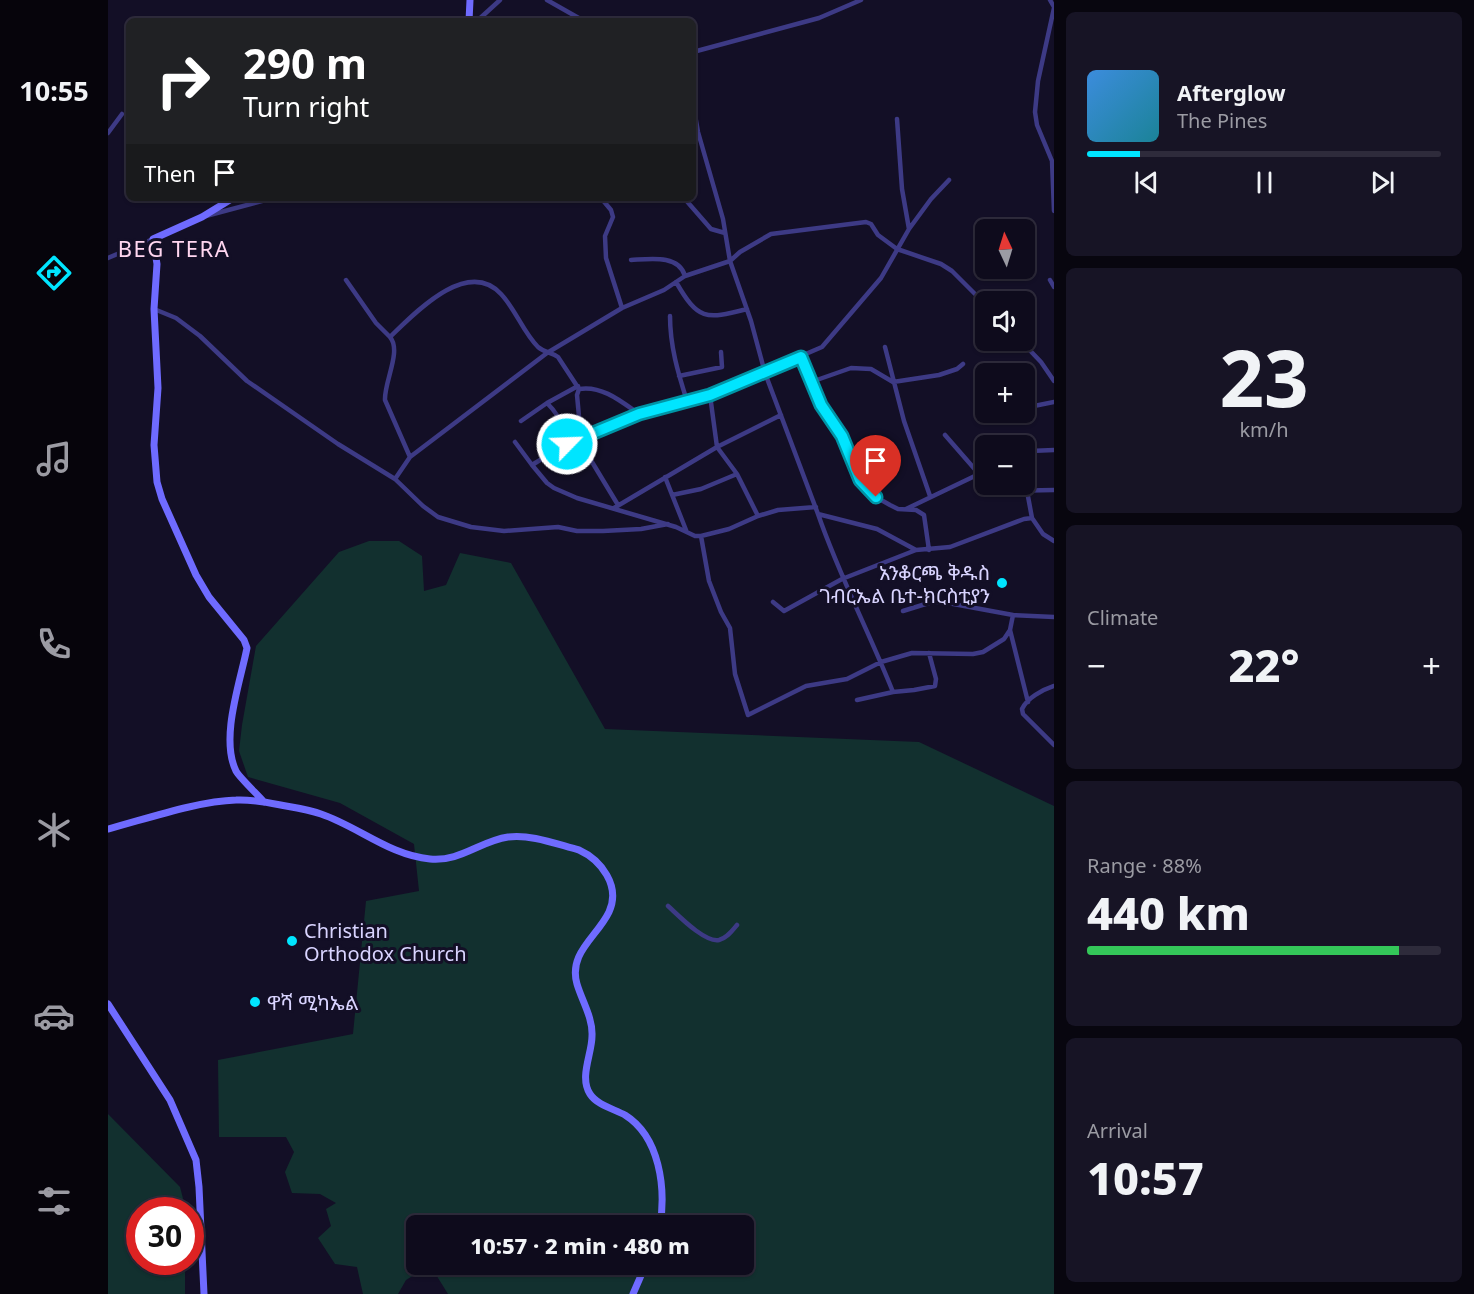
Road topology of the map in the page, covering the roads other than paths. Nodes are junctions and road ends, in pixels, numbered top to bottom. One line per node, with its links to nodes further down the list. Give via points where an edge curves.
1 (470, 0): 7 (main road)
2 (500, 0): 8 (street)
3 (547, 0): 9 (street)
4 (861, 0): 10 (street, via 819,18)
5 (1050, 0): 6 (street)
6 (1054, 8): 20 (street, via 1035,112 1052,161)
7 (469, 18)
8 (480, 18)
9 (579, 18)
10 (696, 51)
11 (122, 114): 14 (street)
12 (897, 119): 22 (street)
13 (696, 121): 23 (street)
14 (108, 133)
15 (949, 180): 22 (street)
16 (228, 201): 21 (main road)
17 (262, 201): 21 (street)
18 (604, 201): 35 (street, via 613,217 605,236 606,258)
19 (687, 201): 23 (street, via 711,230)
20 (1054, 211)
21 (202, 217): 24 (main road)
22 (909, 229): 25 (street)
23 (725, 233): 28 (street)
24 (153, 239): 26 (street); 36 (main road, via 157,264)
25 (897, 249): 28 (street, via 863,221 771,234); 34 (street, via 952,270); 44 (street, via 881,278 851,315 822,347)
26 (108, 258)
27 (631, 260): 29 (street, via 667,260 682,268)
28 (730, 261): 29 (street); 37 (street)
29 (685, 276): 32 (street)
30 (346, 280): 39 (street)
31 (1050, 280): 33 (street)
32 (676, 282): 35 (street); 37 (street, via 687,302 700,314 723,315)
33 (1054, 287)
34 (975, 294)
35 (622, 308): 43 (street)
36 (154, 309): 73 (street, via 176,318 248,381); 104 (main road, via 157,482 196,575 247,648 230,731 230,755 237,774)
37 (747, 309): 46 (street)
38 (670, 316): 47 (street)
39 (390, 337): 43 (street, via 447,290 463,283 483,283 502,295 527,333); 67 (street, via 395,349 385,400)
40 (885, 347): 50 (street)
41 (1030, 351): 48 (street)
42 (721, 352): 47 (street, via 722,367)
43 (547, 353): 51 (street, via 558,357); 67 (street)
44 (801, 357): 46 (street); 49 (street)
45 (963, 364): 50 (street, via 939,375)
46 (765, 373): 52 (street); 58 (street)
47 (679, 376): 53 (street)
48 (1054, 379)
49 (811, 382): 50 (street, via 851,368 871,369); 81 (street, via 865,486 883,501)
50 (893, 382): 78 (street)
51 (578, 388): 55 (street); 57 (street, via 610,395); 61 (street)
52 (710, 395): 53 (street); 63 (street)
53 (687, 401): 57 (street)
54 (1054, 402): 56 (street)
55 (547, 403): 59 (street); 65 (street, via 561,424)
56 (1035, 406)
57 (639, 414): 61 (street)
58 (781, 415): 63 (street); 80 (street)
59 (521, 421)
60 (945, 435): 69 (street)
61 (581, 438): 65 (street); 79 (street)
62 (515, 442): 68 (street)
63 (717, 447): 70 (street); 72 (street)
64 (1054, 450): 66 (street)
65 (554, 451): 68 (street)
66 (1035, 451)
67 (410, 457): 73 (street)
68 (532, 465): 79 (street, via 554,488)
69 (975, 469)
70 (736, 474): 76 (street, via 701,489); 83 (street)
71 (975, 476): 78 (street)
72 (665, 477): 76 (street); 79 (street)
73 (395, 479): 85 (street, via 438,517 487,530 558,527 603,531)
74 (1054, 490): 75 (street)
75 (1035, 491)
76 (672, 495): 86 (street)
77 (1028, 495): 84 (street)
78 (930, 496): 81 (street)
79 (616, 507): 85 (street)
80 (816, 507): 82 (street); 83 (street)
81 (906, 509): 90 (street, via 924,515)
82 (819, 514): 89 (street, via 877,529); 91 (street)
83 (758, 516): 87 (street)
84 (1032, 518): 88 (street, via 1043,534); 90 (street, via 966,542)
85 (668, 524): 86 (street)
86 (687, 531): 87 (street)
87 (700, 536): 98 (street, via 709,581 730,628 735,674 748,715 806,687 847,679)
88 (1054, 541)
89 (916, 550): 90 (street); 91 (street)
90 (930, 550)
91 (842, 579): 92 (street, via 784,611); 98 (street)
92 (773, 602)
93 (903, 611): 94 (street, via 932,602)
94 (1013, 615): 95 (street); 96 (street)
95 (1054, 617)
96 (1010, 630): 97 (street, via 1004,639 973,654); 102 (street)
97 (928, 653): 98 (street, via 912,653); 100 (street, via 935,686)
98 (881, 662): 100 (street)
99 (1054, 686): 102 (street, via 1038,692)
100 (893, 692): 101 (street)
101 (857, 700)
102 (1028, 702): 103 (street, via 1023,714)
103 (1054, 745)
104 (264, 802): 105 (main road, via 220,802); 109 (main road, via 319,813 412,857 448,858 495,840 519,837 579,850 596,860 610,882 612,899 609,911 580,953 575,971 592,1024 586,1083 590,1095 636,1124 651,1145 660,1172)
105 (108, 828)
106 (668, 906): 107 (street, via 710,940 726,938)
107 (737, 925)
108 (108, 1004): 111 (main road, via 170,1100 196,1160)
109 (662, 1215)
110 (641, 1275): 112 (main road)
111 (204, 1294)
112 (633, 1294)

